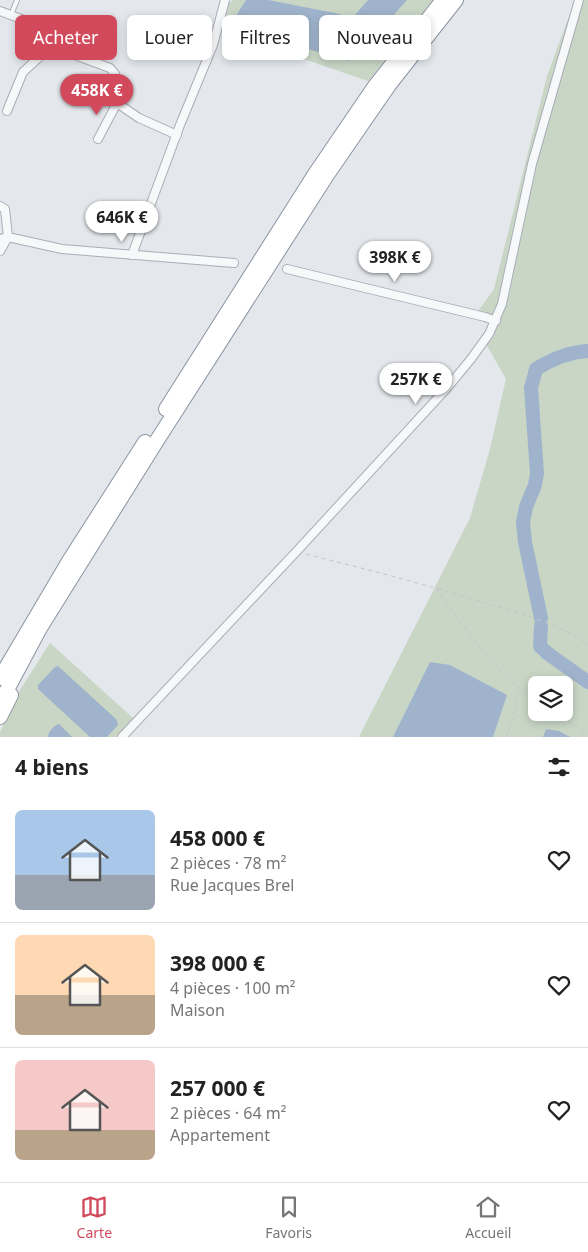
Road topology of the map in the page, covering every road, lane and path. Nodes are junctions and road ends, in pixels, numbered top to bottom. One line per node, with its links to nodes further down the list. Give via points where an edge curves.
1 (17, 0): 7 (lane)
2 (224, 0): 13 (street, via 213,44)
3 (443, 0): 24 (highway, via 375,86 315,174)
4 (456, 0): 27 (highway, via 400,70 332,167)
5 (579, 0): 21 (street, via 532,164)
6 (0, 11): 7 (street)
7 (11, 15): 8 (street)
8 (15, 17)
9 (36, 60): 12 (street, via 23,72)
10 (88, 60): 11 (street, via 110,68 116,74)
11 (117, 103): 13 (street, via 139,118); 14 (street)
12 (7, 111)
13 (177, 135): 18 (street)
14 (98, 139)
15 (0, 206): 16 (street, via 5,209)
16 (4, 238): 17 (street); 18 (street, via 62,249)
17 (0, 251)
18 (132, 255): 19 (street)
19 (234, 263)
20 (287, 269): 21 (street)
21 (496, 321): 22 (street, via 447,388)
22 (296, 552): 23 (path); 34 (street)
23 (436, 587): 25 (path, via 553,624); 28 (path, via 478,645)
24 (44, 603): 26 (highway); 27 (highway)
25 (588, 644)
26 (0, 665)
27 (6, 678): 30 (highway); 31 (highway, via 11,695)
28 (520, 690): 29 (path); 35 (path)
29 (528, 696)
30 (0, 702)
31 (0, 717)
32 (568, 721): 33 (path)
33 (588, 734)
34 (122, 737)
35 (506, 737)

